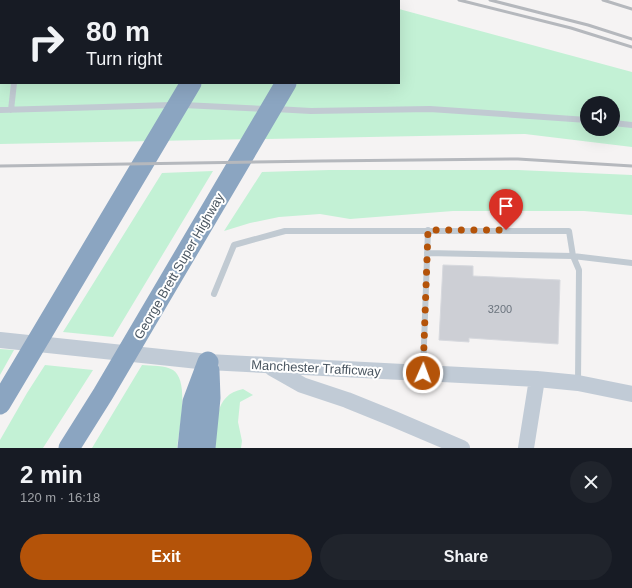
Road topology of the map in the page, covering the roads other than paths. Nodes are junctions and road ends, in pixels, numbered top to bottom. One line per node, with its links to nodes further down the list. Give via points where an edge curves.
1 (14, 84): 5 (lane)
2 (190, 84): 21 (highway)
3 (285, 84): 22 (highway, George Brett Super Highway)
4 (0, 110): 5 (lane)
5 (11, 110): 6 (lane, via 179,104 311,111 430,109)
6 (580, 120)
7 (620, 124): 8 (lane)
8 (632, 125)
9 (428, 230): 10 (lane); 11 (lane, via 569,230); 13 (lane, via 285,231 234,245)
10 (427, 253): 11 (lane); 17 (lane)
11 (573, 256): 12 (lane); 19 (lane, via 579,270)
12 (632, 263)
13 (214, 294)
14 (0, 340): 15 (main road, Manchester Trafficway)
15 (208, 362): 16 (main road, Manchester Trafficway); 23 (highway, via 193,402); 24 (highway, via 210,398)
16 (269, 366): 17 (main road, Manchester Trafficway); 25 (main road, via 302,385 347,400)
17 (423, 373): 18 (main road, Manchester Trafficway)
18 (537, 379): 19 (main road, Manchester Trafficway); 26 (main road)
19 (578, 383): 20 (main road, Manchester Trafficway)
20 (632, 394)
21 (0, 404)
22 (69, 448)
23 (188, 448)
24 (205, 448)
25 (462, 448)
26 (526, 448)

